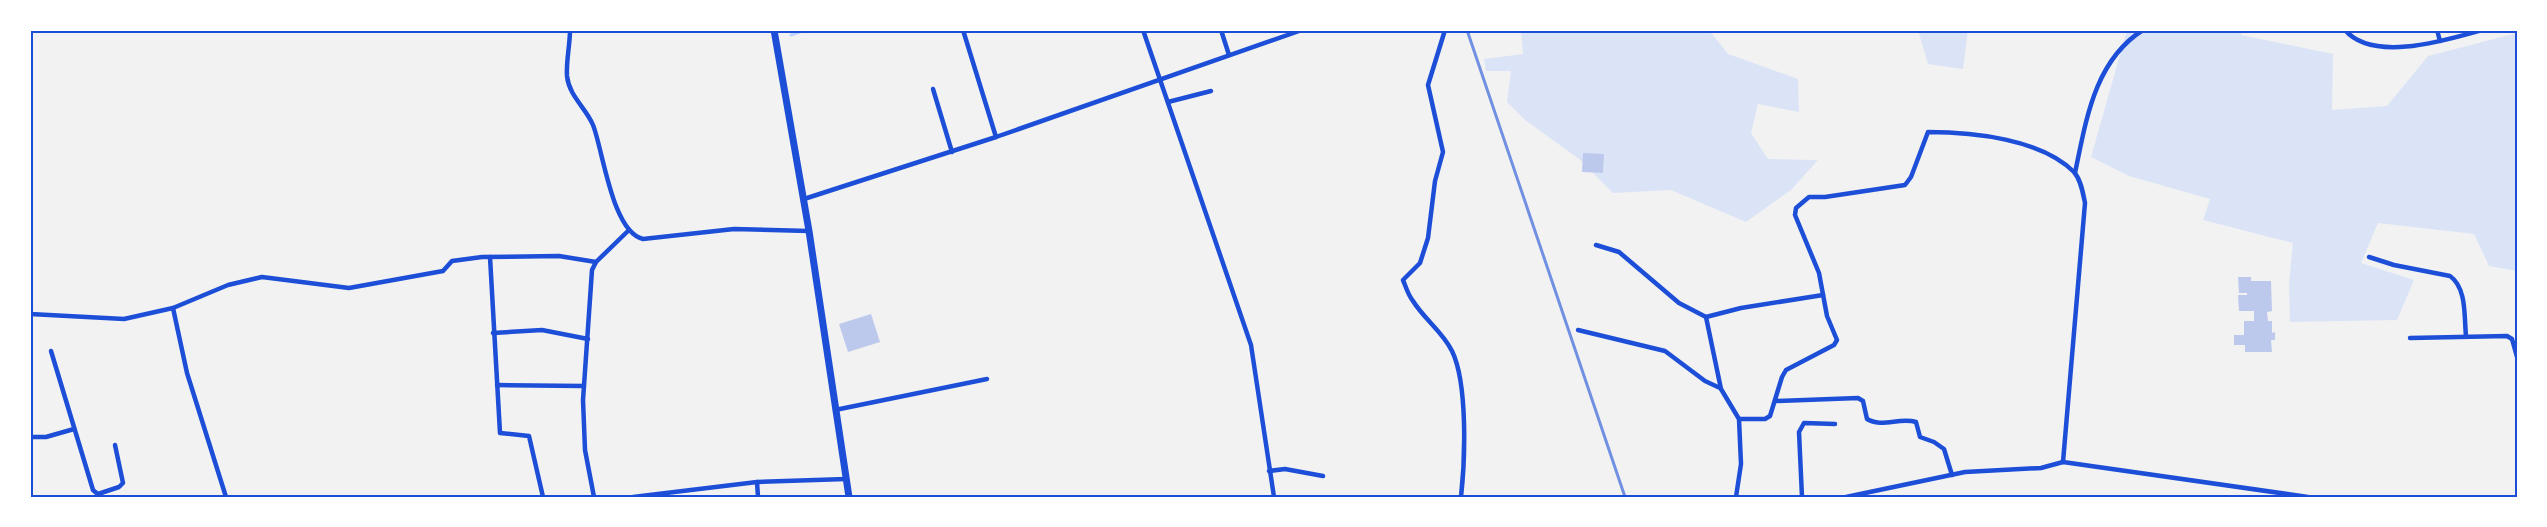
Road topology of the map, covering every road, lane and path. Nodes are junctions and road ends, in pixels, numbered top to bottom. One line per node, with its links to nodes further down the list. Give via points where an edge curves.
1 (570, 30): 23 (street, via 567,77 571,91 592,124 607,183)
2 (774, 30): 22 (highway)
3 (963, 30): 19 (street)
4 (1143, 30): 15 (street)
5 (1221, 30): 14 (street)
6 (1302, 30): 14 (street)
7 (1445, 30): 67 (street, via 1428,85 1443,152 1432,196 1428,238 1420,263 1403,280 1412,301 1443,337 1457,363 1464,467)
8 (2143, 30): 21 (street, via 2116,54 2102,74 2088,113)
9 (2345, 30): 13 (street, via 2367,44 2385,48)
10 (2437, 30): 13 (street)
11 (2482, 30): 12 (street)
12 (2463, 33): 13 (street)
13 (2440, 41)
14 (1229, 55): 15 (street)
15 (1160, 79): 18 (street); 19 (street)
16 (933, 89): 20 (street)
17 (1211, 91): 18 (street)
18 (1168, 102): 53 (street, via 1251,345)
19 (996, 137): 20 (street)
20 (952, 152): 22 (street)
21 (2075, 173): 29 (street, via 2014,141 1928,132 1905,185 1809,197 1796,208 1795,215 1819,273); 51 (street, via 2085,203)
22 (804, 199): 24 (highway)
23 (629, 230): 24 (street, via 635,238 643,240 734,229); 28 (street)
24 (809, 231): 45 (highway)
25 (1596, 245): 32 (street, via 1619,252 1679,303)
26 (490, 257): 28 (street, via 559,256); 30 (street, via 452,261 443,271 350,288 262,278 228,285); 34 (street)
27 (2369, 257): 35 (street, via 2451,276 2462,294)
28 (596, 262): 37 (street, via 591,270)
29 (1823, 294): 32 (street); 44 (street, via 1837,340 1786,370)
30 (172, 308): 31 (street, via 124,319); 60 (street, via 187,373)
31 (30, 314)
32 (1706, 317): 43 (street)
33 (1578, 330): 43 (street, via 1665,351)
34 (493, 333): 37 (street, via 542,330); 41 (street)
35 (2466, 336): 36 (street); 39 (street, via 2507,336 2512,339)
36 (2410, 338)
37 (588, 339): 42 (street)
38 (51, 351): 48 (street)
39 (2517, 357)
40 (987, 380): 45 (street)
41 (497, 384): 42 (street); 61 (street, via 500,433 529,436)
42 (584, 386): 62 (street, via 585,450)
43 (1721, 389): 46 (street)
44 (1776, 401): 46 (street, via 1765,419); 54 (street, via 1858,398 1872,422 1916,422 1920,437 1944,449)
45 (835, 410): 57 (highway)
46 (1739, 419): 68 (street, via 1741,464)
47 (1835, 424): 69 (street, via 1804,423 1799,432)
48 (74, 429): 49 (street); 59 (street, via 93,490)
49 (30, 437)
50 (115, 445): 59 (street, via 123,483)
51 (2063, 462): 54 (street, via 2041,468); 71 (street)
52 (30, 465): 56 (street)
53 (1269, 471): 55 (street, via 1285,469); 66 (street)
54 (1952, 475): 70 (street)
55 (1323, 476)
56 (30, 477)
57 (846, 479): 58 (street); 65 (highway)
58 (757, 482): 63 (street); 64 (street)
59 (100, 496)
60 (226, 497)
61 (543, 497)
62 (594, 497)
63 (633, 497)
64 (758, 497)
65 (849, 497)
66 (1274, 497)
67 (1461, 497)
68 (1736, 497)
69 (1802, 497)
70 (1846, 497)
71 (2308, 497)

